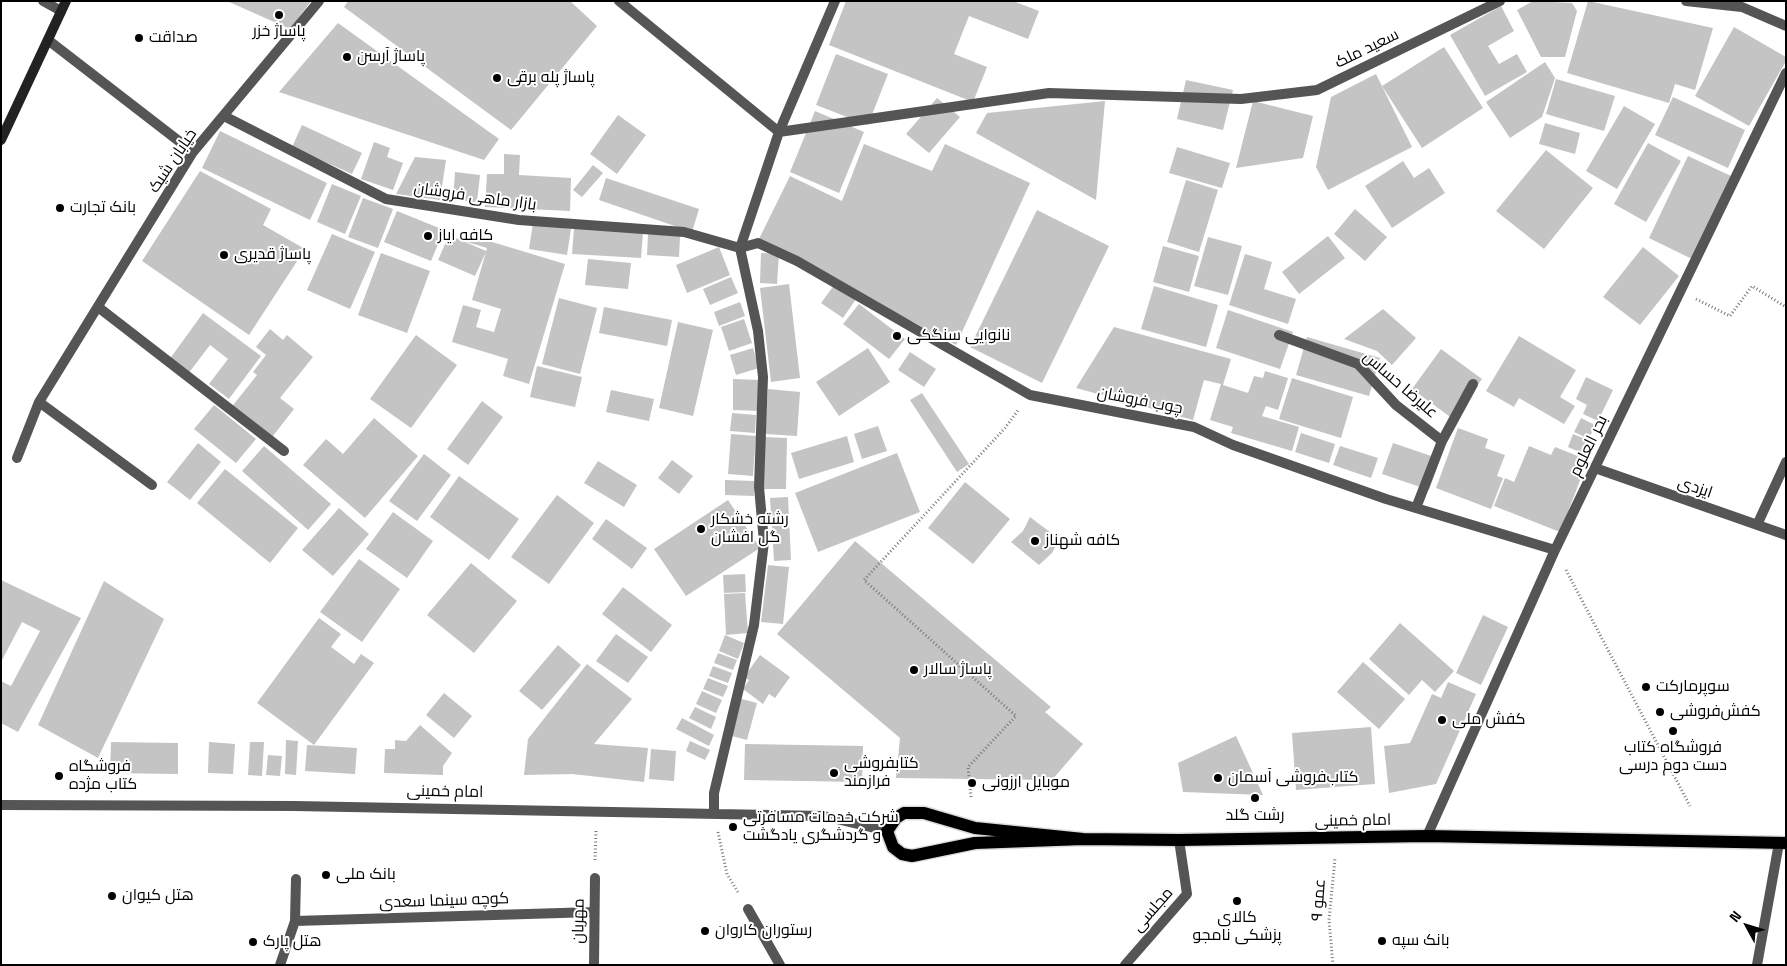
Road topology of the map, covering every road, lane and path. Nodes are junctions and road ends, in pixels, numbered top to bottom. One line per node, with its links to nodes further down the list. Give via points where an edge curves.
1 (43, 1): 9 (street)
2 (66, 1): 9 (main road)
3 (319, 1): 13 (street, خیابان شیک)
4 (619, 1): 14 (street)
5 (834, 1): 14 (street)
6 (1500, 1): 14 (street, سعید ملک, via 1317,90 1241,100 1049,93)
7 (1686, 1): 8 (street)
8 (1740, 4): 10 (street)
9 (61, 11): 11 (main road)
10 (1786, 26)
11 (48, 40): 15 (main road); 16 (street)
12 (1786, 74): 18 (street, بحر العلوم)
13 (224, 116): 16 (street, خیابان شیک); 17 (street, بازار ماهی فروشان, via 386,199 519,220 684,232)
14 (779, 132): 17 (street)
15 (1, 140)
16 (194, 152): 19 (street, خیابان شیک)
17 (740, 248): 23 (street, چوب فروشان, via 758,243 797,261); 39 (street, via 758,331 763,377 760,487 764,542 754,625 714,793)
18 (1680, 291): 20 (path, via 1730,316 1752,286); 29 (street, بحر العلوم)
19 (98, 307): 24 (street, خیابان شیک); 26 (street)
20 (1786, 307)
21 (1280, 335): 25 (street, علیرضا حساس, via 1358,364 1396,405)
22 (1473, 384): 25 (street, علیرضا حساس)
23 (1030, 395): 31 (street, چوب فروشان, via 1194,427 1233,445); 35 (path, via 1005,428 864,580 1016,716 968,767)
24 (39, 402): 27 (street, خیابان شیک); 30 (street)
25 (1442, 440): 31 (street, علیرضا حساس)
26 (284, 451)
27 (17, 458)
28 (1786, 462): 32 (street)
29 (1595, 468): 32 (street, ایزدی); 34 (street, بحر العلوم)
30 (152, 485)
31 (1416, 508): 34 (street, چوب فروشان)
32 (1757, 525): 33 (street, ایزدی)
33 (1786, 535)
34 (1555, 550): 37 (path); 41 (street, بحر العلوم)
35 (971, 796)
36 (1, 806): 38 (street, امام خمینی)
37 (1690, 806)
38 (597, 811): 39 (street, امام خمینی); 46 (path)
39 (714, 813): 40 (street, امام خمینی, via 824,816); 48 (path, via 727,874)
40 (887, 831): 43 (main road, امام خمینی, via 904,813 924,813 975,828); 43 (main road, via 894,847 902,854 912,856 975,843)
41 (1427, 836): 42 (main road, امام خمینی); 45 (main road, امام خمینی)
42 (1337, 838): 44 (main road, امام خمینی); 55 (path, عمو ۹, via 1329,920)
43 (1083, 839): 44 (main road, امام خمینی)
44 (1179, 840): 54 (street, مجلسی, via 1187,894)
45 (1782, 843): 56 (street)
46 (595, 878): 49 (street, مهربان)
47 (296, 879): 50 (street)
48 (748, 909): 53 (street)
49 (594, 912): 50 (street, کوچه سینما سعدی); 52 (street, مهربان)
50 (295, 921): 51 (street)
51 (280, 965)
52 (594, 965)
53 (780, 965)
54 (1125, 965)
55 (1333, 965)
56 (1757, 965)

